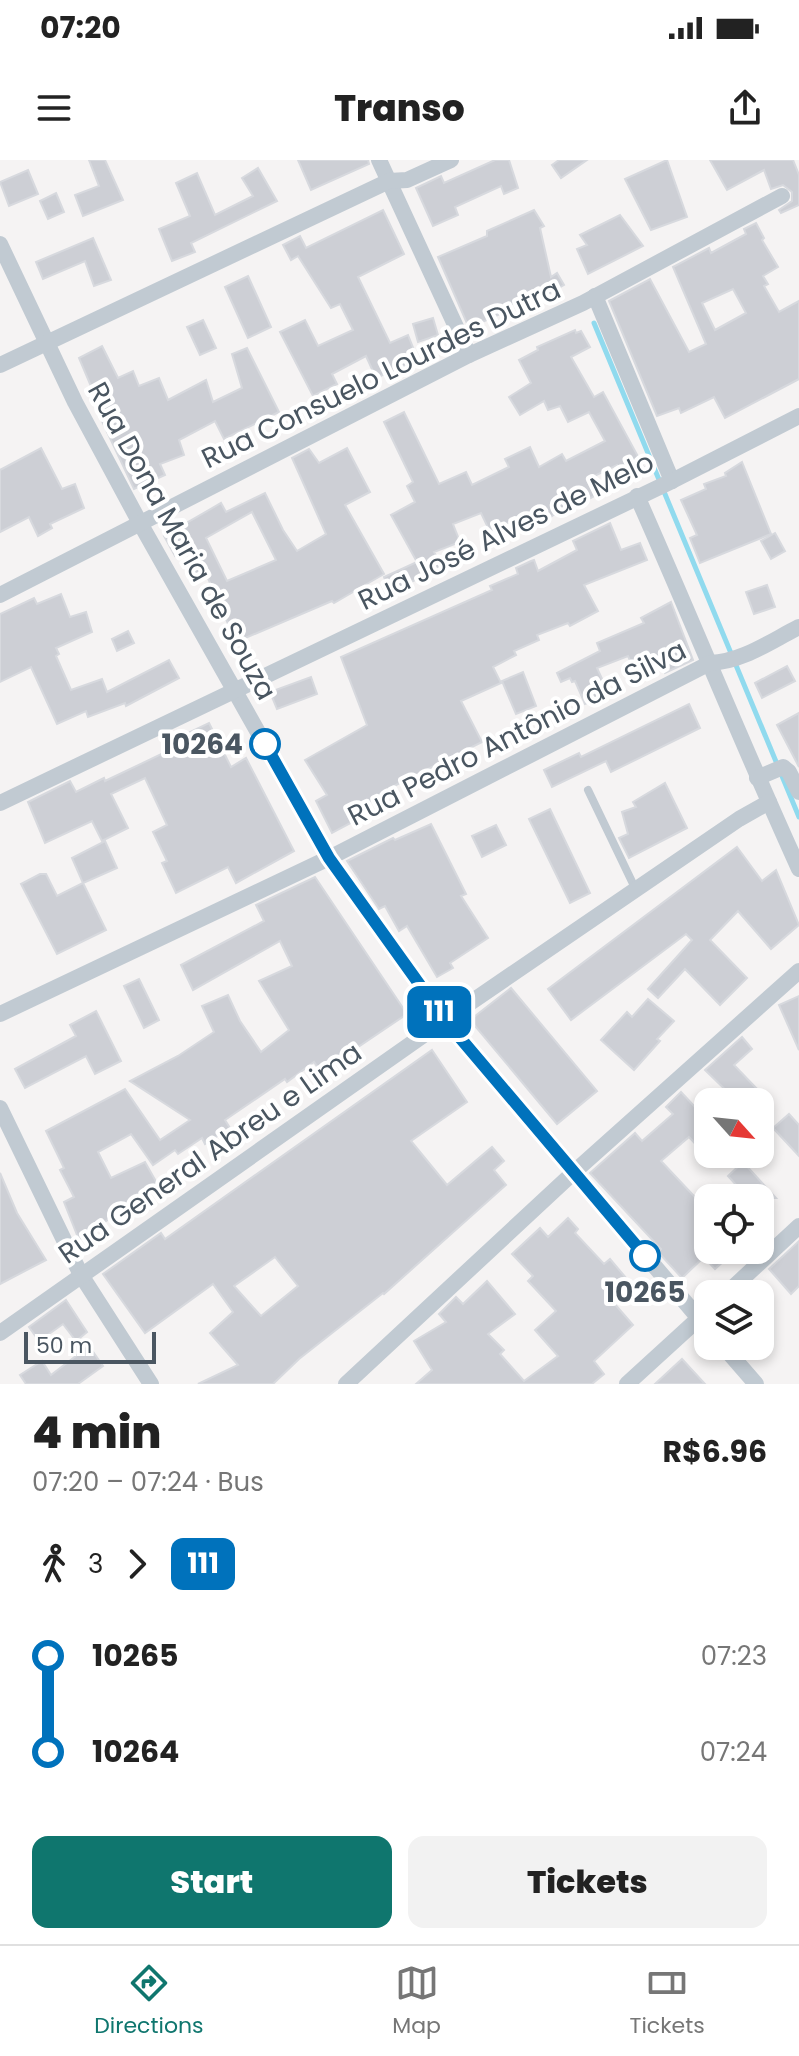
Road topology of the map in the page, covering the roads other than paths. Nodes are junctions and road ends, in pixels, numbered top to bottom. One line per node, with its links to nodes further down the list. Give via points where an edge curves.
1 (379, 160): 3 (street)
2 (451, 160): 3 (street, via 407,180)
3 (389, 181): 7 (street); 8 (street)
4 (782, 196): 6 (street, Rua Consuelo Lourdes Dutra)
5 (0, 244): 7 (street, Rua Dona Maria de Souza)
6 (595, 296): 8 (street, Rua Consuelo Lourdes Dutra); 11 (street)
7 (46, 344): 9 (street); 12 (street, Rua Dona Maria de Souza)
8 (469, 355): 12 (street, Rua Consuelo Lourdes Dutra)
9 (0, 365)
10 (799, 416): 11 (street, Rua José Alves de Melo)
11 (656, 488): 15 (street); 16 (street, Rua José Alves de Melo)
12 (140, 523): 13 (street, Rua Consuelo Lourdes Dutra); 16 (street, Rua Dona Maria de Souza)
13 (0, 595)
14 (799, 627): 15 (street, Rua Pedro Antônio da Silva)
15 (725, 661): 17 (street); 22 (street, Rua Pedro Antônio da Silva)
16 (235, 691): 21 (street, Rua José Alves de Melo); 22 (street, Rua Dona Maria de Souza)
17 (769, 772): 19 (street, via 789,772); 20 (street)
18 (588, 790): 24 (lane)
19 (799, 792)
20 (769, 802): 23 (street); 24 (street, Rua General Abreu e Lima)
21 (0, 803)
22 (329, 858): 26 (street, Rua Pedro Antônio da Silva); 27 (street, Rua Dona Maria de Souza)
23 (799, 869)
24 (636, 891): 27 (street, Rua General Abreu e Lima)
25 (799, 971): 29 (street)
26 (0, 1014)
27 (445, 1020): 29 (street, Rua Dona Maria de Souza); 31 (street, Rua General Abreu e Lima)
28 (0, 1108): 31 (street)
29 (573, 1173): 33 (street, Rua Dona Maria de Souza); 38 (street)
30 (799, 1226): 32 (street)
31 (81, 1275): 35 (street, Rua General Abreu e Lima); 37 (street)
32 (741, 1280)
33 (694, 1307)
34 (694, 1328): 39 (street)
35 (0, 1333)
36 (735, 1360): 40 (street)
37 (151, 1384)
38 (346, 1384)
39 (627, 1384)
40 (756, 1384)

